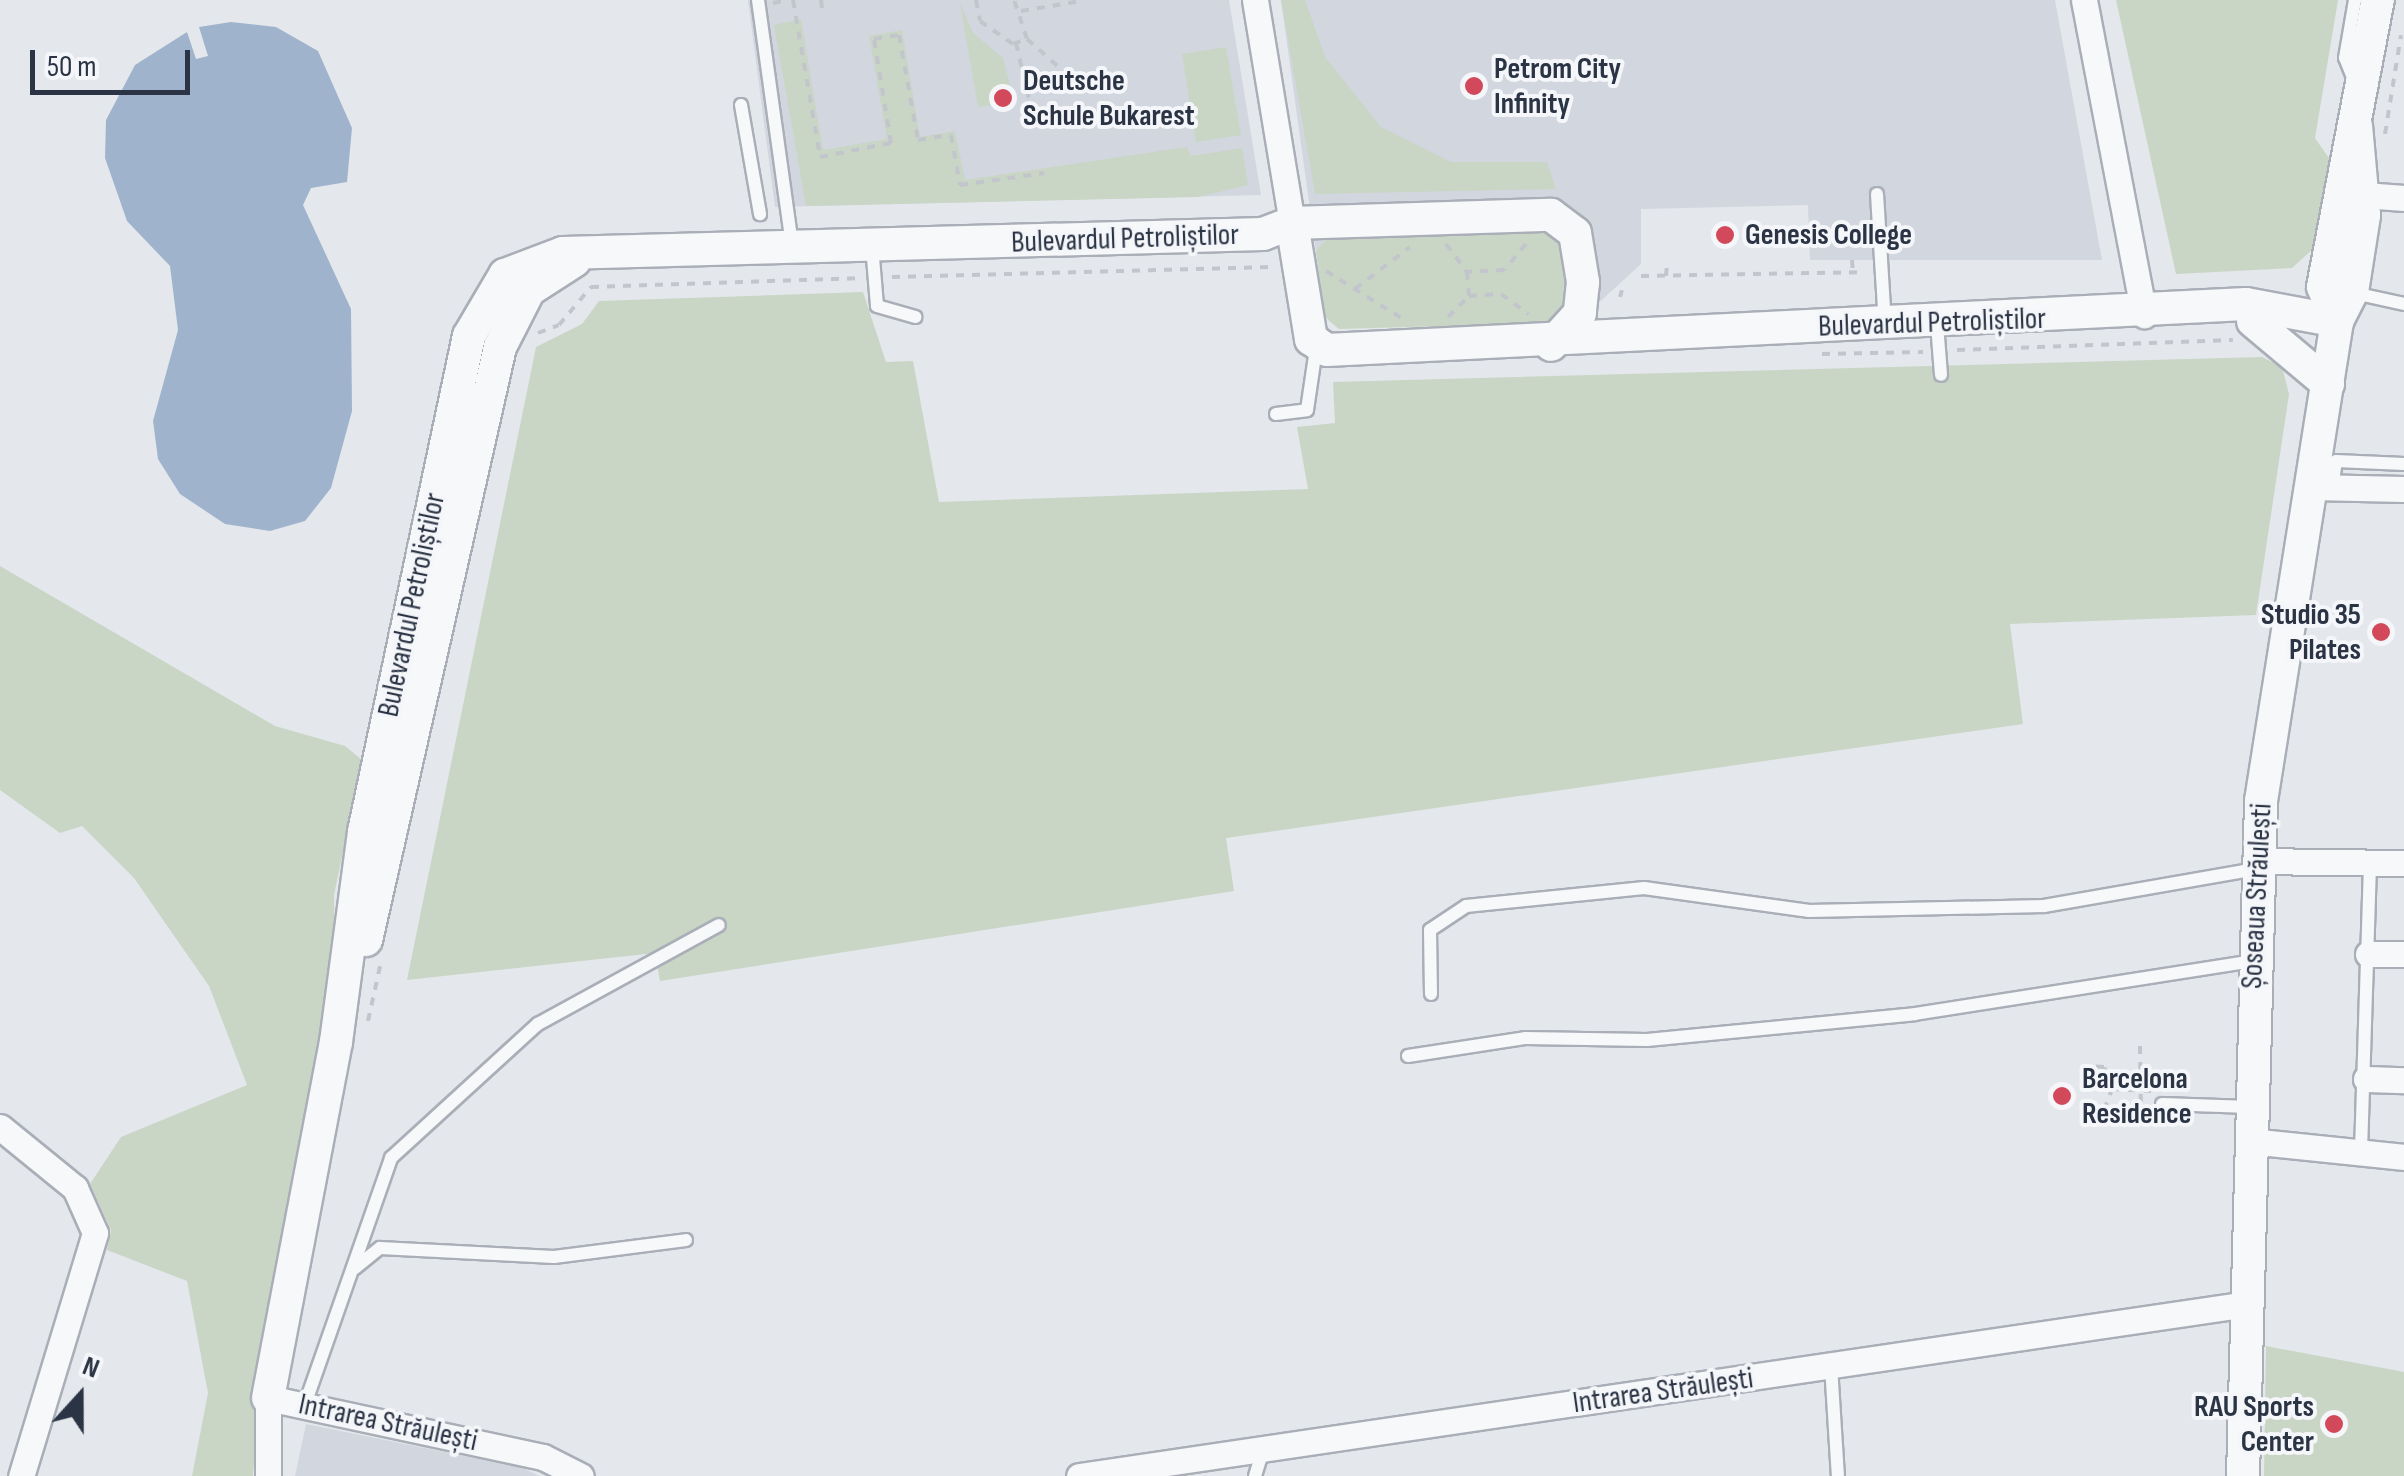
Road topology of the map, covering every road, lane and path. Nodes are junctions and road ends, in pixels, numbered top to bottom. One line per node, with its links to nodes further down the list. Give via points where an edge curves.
1 (790, 0): 10 (path); 19 (path, via 820,156 891,144 874,39 899,35 918,140 951,135 960,185)
2 (820, 0): 11 (path)
3 (976, 0): 14 (path, via 980,22)
4 (1014, 0): 12 (path)
5 (1254, 0): 24 (street)
6 (2084, 0): 51 (street)
7 (2355, 0): 18 (lane, via 2345,58)
8 (2378, 0): 18 (street, Șoseaua Străulești)
9 (1082, 1): 12 (path)
10 (765, 2): 28 (lane)
11 (822, 8)
12 (1021, 11): 13 (path)
13 (1028, 40): 14 (path); 15 (path)
14 (1016, 42): 16 (path)
15 (1086, 91)
16 (1029, 99)
17 (741, 105): 23 (lane)
18 (2359, 112): 21 (street, Șoseaua Străulești); 38 (street, Șoseaua Străulești)
19 (1044, 174)
20 (1877, 194): 57 (lane)
21 (2364, 195): 22 (street); 49 (street, Șoseaua Străulești)
22 (2404, 198)
23 (760, 214)
24 (1292, 223): 31 (street, Bulevardul Petroliștilor, via 1263,234); 41 (street, Bulevardul Petroliștilor, via 1551,215 1575,233); 61 (street)
25 (1435, 229): 35 (path)
26 (1530, 240): 35 (path, via 1504,270)
27 (1419, 241): 43 (path)
28 (792, 247): 29 (street, Bulevardul Petroliștilor); 31 (street, Bulevardul Petroliștilor)
29 (596, 251): 42 (street, Bulevardul Petroliștilor, via 530,261); 44 (street, Bulevardul Petroliștilor)
30 (1852, 260): 36 (path)
31 (874, 262): 33 (path); 52 (lane, via 877,306); 59 (path, via 591,287 559,325)
32 (1312, 262): 43 (path)
33 (1265, 264)
34 (1667, 264): 40 (path)
35 (1467, 272): 46 (path)
36 (1852, 272): 37 (path); 40 (path)
37 (1867, 272)
38 (2326, 272): 49 (street, Șoseaua Străulești, via 2325,305); 50 (street)
39 (1642, 276): 40 (path)
40 (1666, 276)
41 (1582, 282): 58 (street, Bulevardul Petroliștilor, via 1601,311); 60 (street, Bulevardul Petroliștilor, via 1580,313)
42 (491, 288): 44 (street); 66 (street, Bulevardul Petroliștilor, via 469,336)
43 (1355, 289): 55 (path)
44 (529, 290): 66 (street, Bulevardul Petroliștilor, via 500,347)
45 (1622, 290): 47 (path)
46 (1469, 296): 53 (path, via 1501,294); 54 (path)
47 (1620, 297)
48 (2404, 304): 49 (lane)
49 (2344, 307): 50 (street, Bulevardul Petroliștilor); 63 (street, Șoseaua Străulești)
50 (2239, 313): 51 (street, Bulevardul Petroliștilor); 63 (street)
51 (2144, 315): 56 (street, Bulevardul Petroliștilor)
52 (915, 316)
53 (1533, 317)
54 (1444, 320)
55 (1410, 324)
56 (1936, 324): 57 (street, Bulevardul Petroliștilor); 62 (lane)
57 (1885, 325): 58 (street, Bulevardul Petroliștilor)
58 (1645, 333): 60 (street, Bulevardul Petroliștilor)
59 (526, 338)
60 (1551, 345): 61 (street, Bulevardul Petroliștilor)
61 (1316, 346): 64 (lane, via 1307,410)
62 (1940, 375)
63 (2328, 384): 67 (street, Șoseaua Străulești)
64 (1276, 414)
65 (2404, 464): 67 (lane, via 2336,462)
66 (458, 465): 78 (street, Bulevardul Petroliștilor, via 364,832)
67 (2322, 488): 68 (street); 71 (street, Șoseaua Străulești)
68 (2404, 489)
69 (2370, 862): 70 (street); 71 (street); 74 (lane)
70 (2404, 863)
71 (2256, 865): 76 (street, Șoseaua Străulești); 77 (lane, via 2044,906 1824,911 1626,888 1466,906 1430,930)
72 (719, 925): 93 (lane, via 538,1024 458,1088 392,1158)
73 (383, 954): 78 (path)
74 (2368, 954): 75 (street); 82 (lane)
75 (2404, 954)
76 (2254, 961): 80 (lane, via 1914,1014 1684,1037 1525,1038); 85 (street, Șoseaua Străulești)
77 (1430, 994)
78 (351, 1036): 96 (street, Bulevardul Petroliștilor)
79 (2140, 1046): 87 (path)
80 (1408, 1056)
81 (2088, 1066): 86 (path, via 2104,1067 2112,1089 2104,1110)
82 (2366, 1079): 83 (street); 90 (lane)
83 (2404, 1080)
84 (2162, 1104): 85 (lane)
85 (2251, 1107): 89 (street, Șoseaua Străulești)
86 (2087, 1109)
87 (2140, 1120)
88 (0, 1127): 99 (street, via 88,1205 95,1233)
89 (2250, 1142): 90 (street); 94 (street, Șoseaua Străulești)
90 (2361, 1151): 91 (street)
91 (2404, 1157)
92 (686, 1240): 93 (lane, via 554,1257 380,1248)
93 (353, 1270): 97 (lane)
94 (2246, 1304): 95 (street, Intrarea Străulești); 105 (street, Șoseaua Străulești)
95 (1832, 1366): 98 (street, Intrarea Străulești); 104 (lane)
96 (268, 1398): 97 (street, Intrarea Străulești); 100 (street, Intrarea Străulești)
97 (305, 1404): 101 (street, Intrarea Străulești, via 544,1457)
98 (1263, 1450): 102 (street, Intrarea Străulești); 103 (lane)
99 (20, 1476)
100 (268, 1476)
101 (581, 1476)
102 (1079, 1476)
103 (1255, 1476)
104 (1838, 1476)
105 (2243, 1476)

